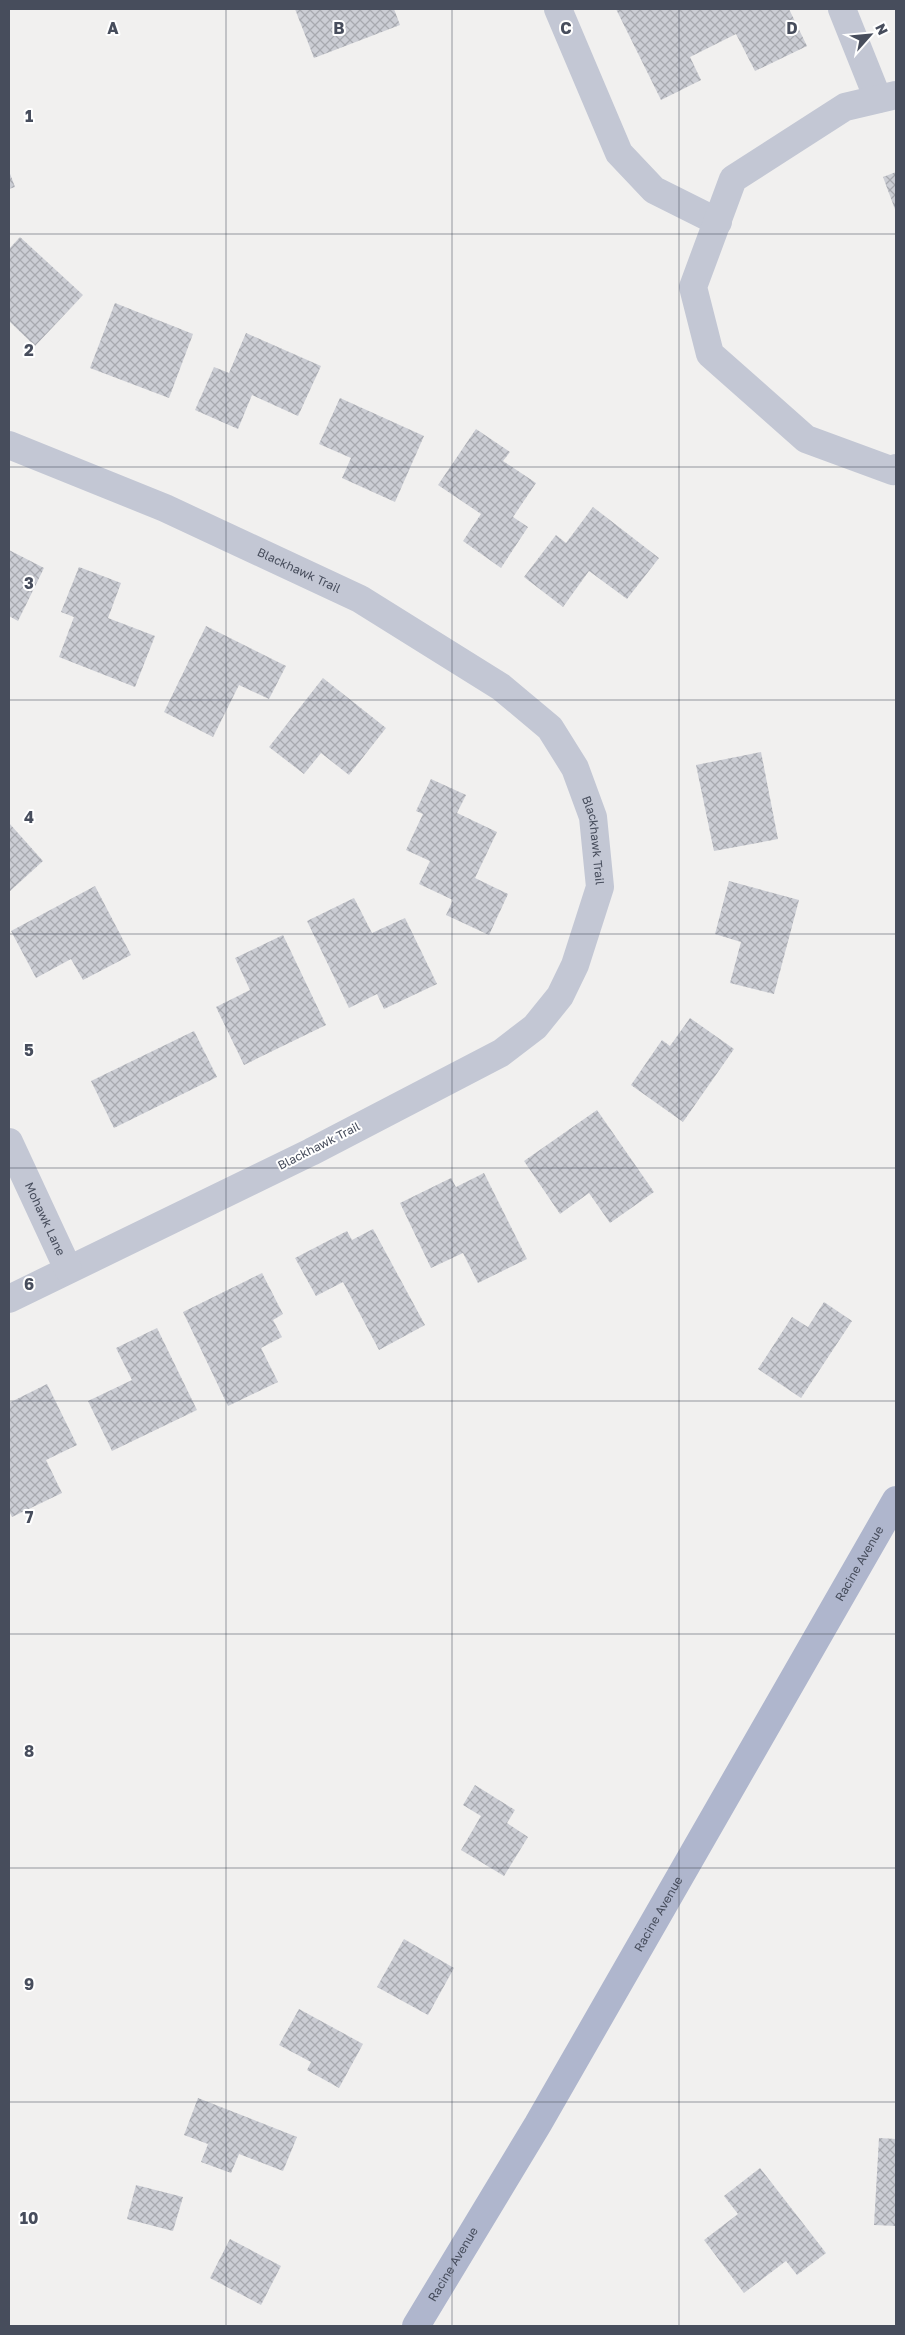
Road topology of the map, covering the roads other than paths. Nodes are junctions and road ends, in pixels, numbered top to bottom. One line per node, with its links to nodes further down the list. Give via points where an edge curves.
1 (558, 9): 4 (street, via 619,153 654,190)
2 (842, 9): 3 (street)
3 (887, 98): 4 (street, via 845,107 734,179)
4 (718, 222): 6 (street, via 693,287 710,354 806,439 893,471)
5 (9, 445): 8 (street, Blackhawk Trail, via 165,508 360,599 501,687 550,728 575,768 593,817 600,887 575,965 560,996 535,1027 501,1053 311,1152)
6 (896, 468)
7 (9, 1142): 8 (street, Mohawk Lane)
8 (68, 1269): 9 (street, Blackhawk Trail)
9 (9, 1299)
10 (896, 1500): 11 (main road, Racine Avenue, via 543,2115)
11 (416, 2326)

